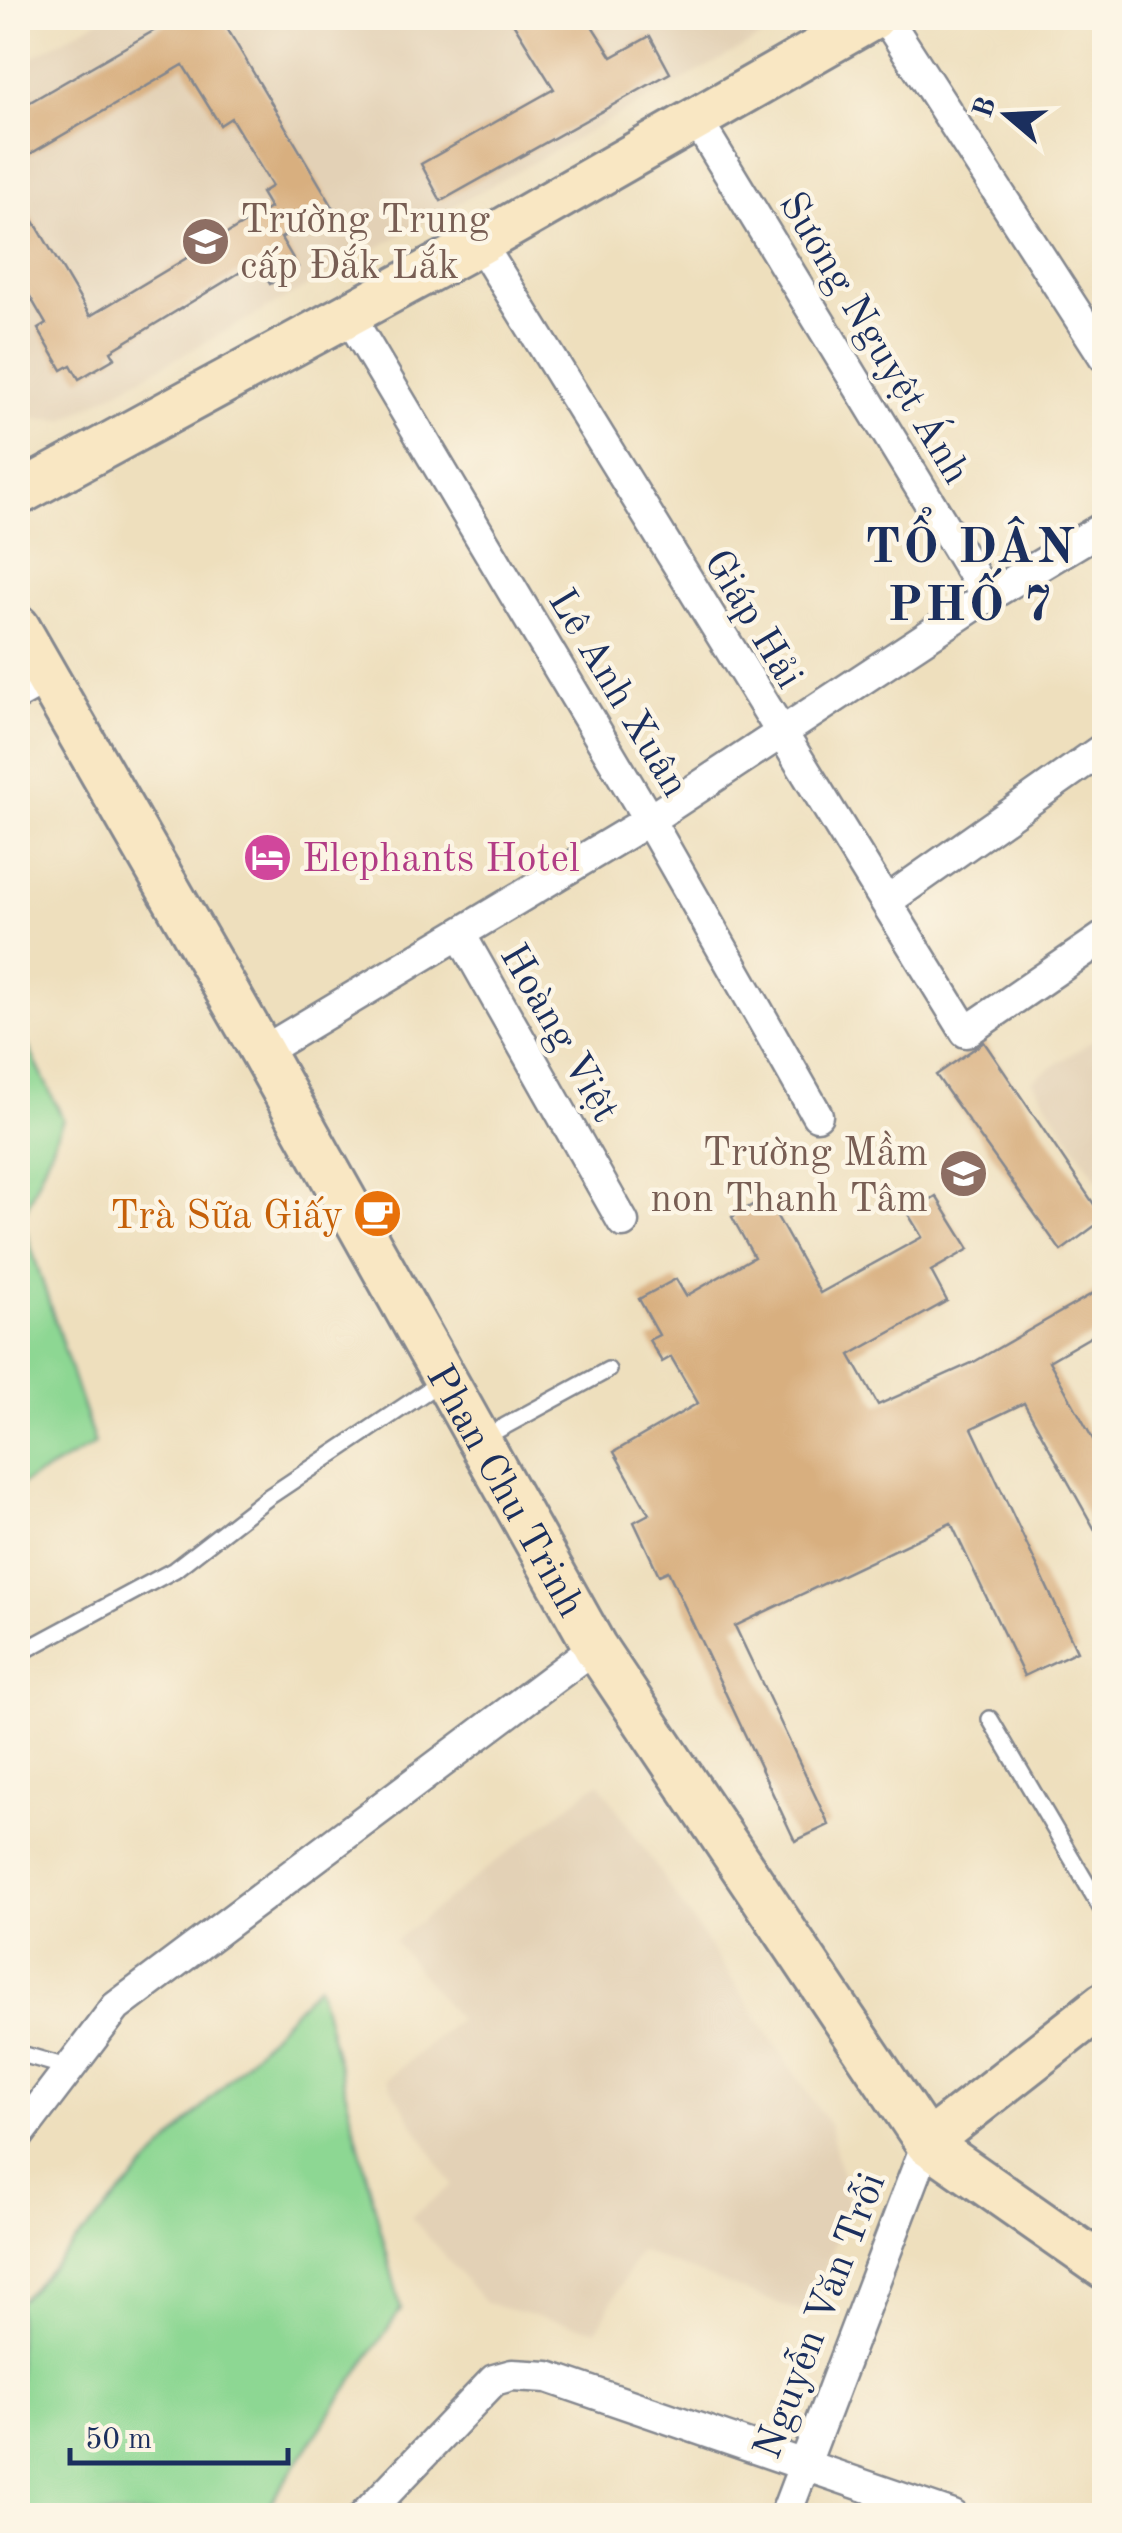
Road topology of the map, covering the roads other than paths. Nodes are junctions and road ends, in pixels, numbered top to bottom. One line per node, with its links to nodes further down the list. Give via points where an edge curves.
1 (873, 18): 3 (main road)
2 (886, 18): 6 (street)
3 (696, 120): 4 (main road); 9 (street, Sương Nguyệt Ánh)
4 (480, 242): 5 (main road); 12 (street, Giáp Hải)
5 (348, 314): 7 (main road); 14 (street, Lê Anh Xuân)
6 (1104, 356)
7 (18, 494)
8 (1104, 527): 9 (street)
9 (987, 597): 12 (street)
10 (18, 627): 11 (main road, Phan Chu Trinh)
11 (33, 686): 18 (main road, Phan Chu Trinh)
12 (779, 735): 14 (street); 15 (street, Giáp Hải)
13 (1104, 748): 15 (street)
14 (650, 820): 16 (street); 19 (street, Lê Anh Xuân)
15 (887, 901): 17 (street, Giáp Hải, via 966,1032)
16 (460, 934): 18 (street); 20 (street, Hoàng Việt)
17 (1104, 936)
18 (262, 1052): 22 (main road, Phan Chu Trinh)
19 (817, 1115)
20 (623, 1222)
21 (608, 1370): 23 (lane)
22 (446, 1378): 23 (main road, Phan Chu Trinh); 25 (lane, via 267,1498 174,1570)
23 (480, 1440): 24 (main road, Phan Chu Trinh)
24 (595, 1647): 30 (street, via 116,2007); 32 (main road, Phan Chu Trinh)
25 (18, 1654)
26 (990, 1719): 27 (lane)
27 (1104, 1913)
28 (1104, 2004): 32 (main road)
29 (18, 2053): 30 (lane)
30 (70, 2068): 31 (street)
31 (18, 2136)
32 (927, 2143): 33 (main road, Phan Chu Trinh); 34 (street, Nguyễn Văn Trỗi)
33 (1104, 2267)
34 (805, 2462): 35 (street, via 548,2378 512,2375 494,2380); 36 (street, Nguyễn Văn Trỗi); 37 (street)
35 (364, 2516)
36 (785, 2516)
37 (953, 2516)

